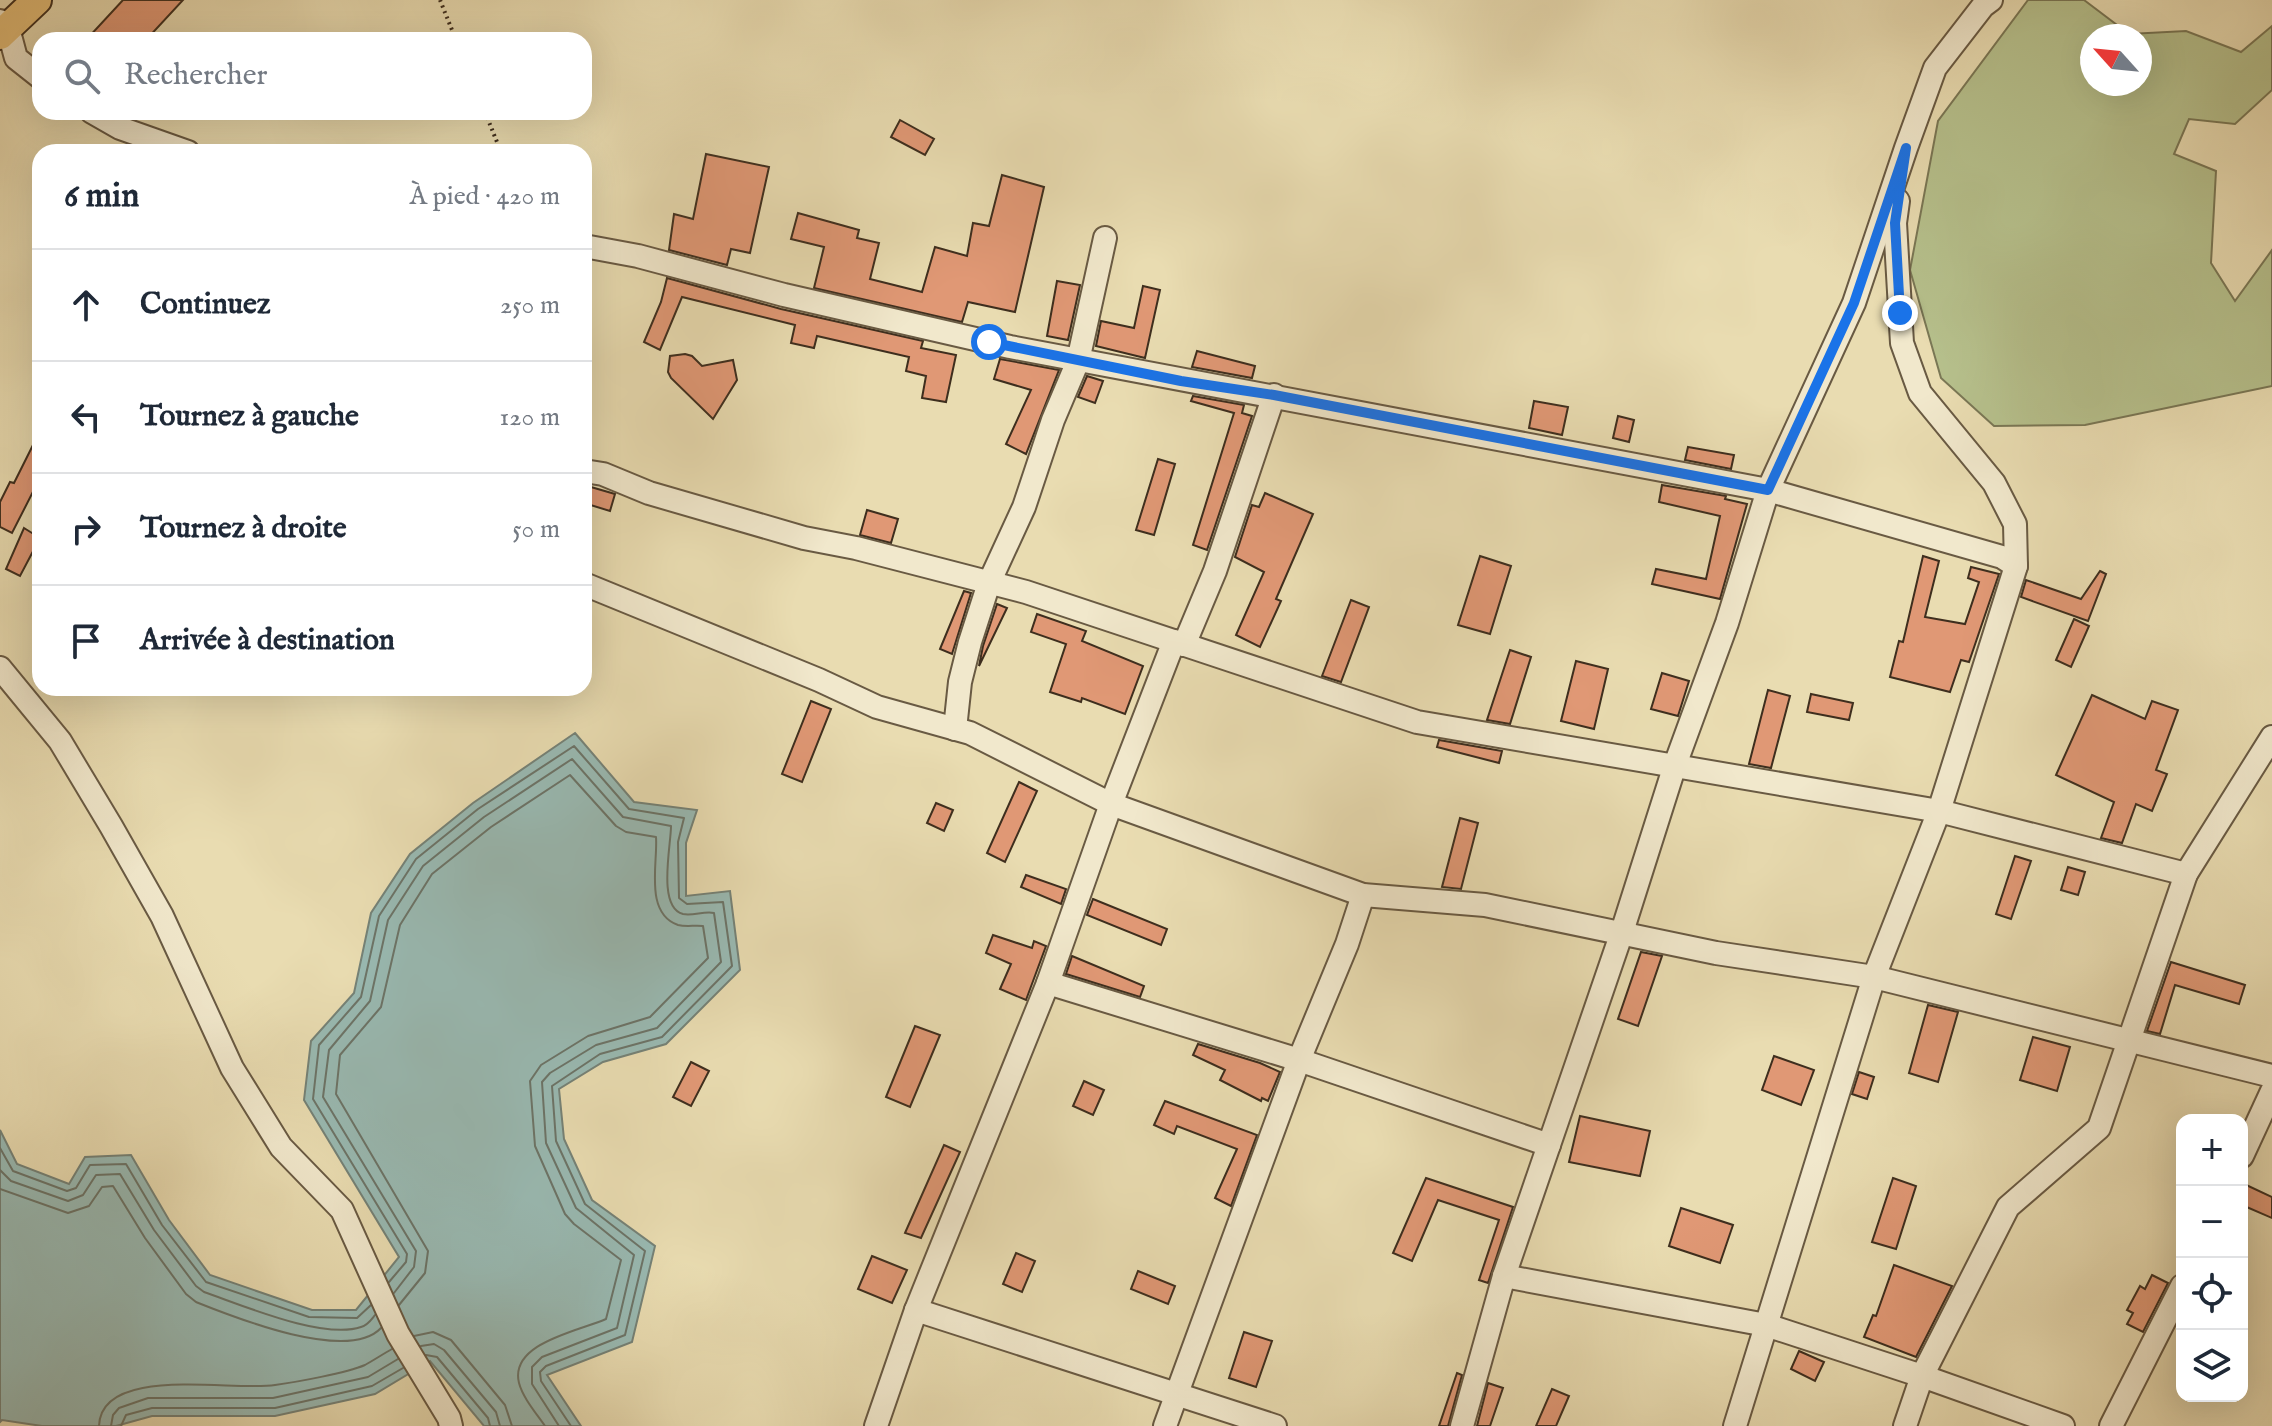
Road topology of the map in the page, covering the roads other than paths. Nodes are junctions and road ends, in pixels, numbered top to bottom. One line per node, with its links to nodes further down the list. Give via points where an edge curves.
1 (37, 0): 3 (main road)
2 (1991, 0): 7 (street, via 1935,68)
3 (3, 28): 4 (street, via 16,58)
4 (32, 71)
5 (106, 120): 6 (street)
6 (165, 144)
7 (1906, 148): 13 (street, via 1854,303); 14 (street, via 1895,223 1902,343 1920,393 1994,483 2015,524)
8 (1105, 238): 10 (street)
9 (592, 247): 10 (street)
10 (1078, 361): 11 (street); 15 (street, via 1024,507)
11 (1274, 395): 13 (street); 17 (street, via 1215,571)
12 (592, 472): 15 (street, via 804,538)
13 (1768, 490): 14 (street, via 2002,557); 21 (street)
14 (2016, 566): 23 (street)
15 (989, 583): 17 (street); 19 (street, via 966,656)
16 (592, 587): 19 (street, via 877,707)
17 (1179, 643): 21 (street, via 1417,722); 22 (street)
18 (0, 668): 41 (street, via 60,741 111,826 162,916 232,1068 281,1147 342,1210 398,1334)
19 (955, 729): 22 (street)
20 (2272, 737): 24 (street)
21 (1675, 765): 23 (street); 26 (street)
22 (1111, 804): 25 (street); 28 (street)
23 (1939, 811): 24 (street); 27 (street)
24 (2186, 874): 29 (street)
25 (1363, 895): 26 (street, via 1485,905); 30 (street)
26 (1621, 935): 27 (street); 34 (street)
27 (1874, 977): 29 (street); 38 (street)
28 (1048, 983): 30 (street); 37 (street)
29 (2129, 1042): 31 (street); 39 (street, via 2099,1128 2008,1207)
30 (1299, 1060): 34 (street); 40 (street)
31 (2272, 1076)
32 (2272, 1091): 33 (street)
33 (2248, 1143)
34 (1549, 1145): 35 (street)
35 (1504, 1276): 38 (street); 45 (street)
36 (2176, 1298): 49 (street)
37 (916, 1310): 40 (street); 42 (street)
38 (1766, 1325): 39 (street); 46 (street)
39 (1922, 1376): 47 (street); 48 (street)
40 (1177, 1394): 43 (street); 44 (street)
41 (451, 1426)
42 (876, 1426)
43 (1165, 1426)
44 (1275, 1426)
45 (1462, 1426)
46 (1735, 1426)
47 (1905, 1426)
48 (2063, 1426)
49 (2111, 1426)

